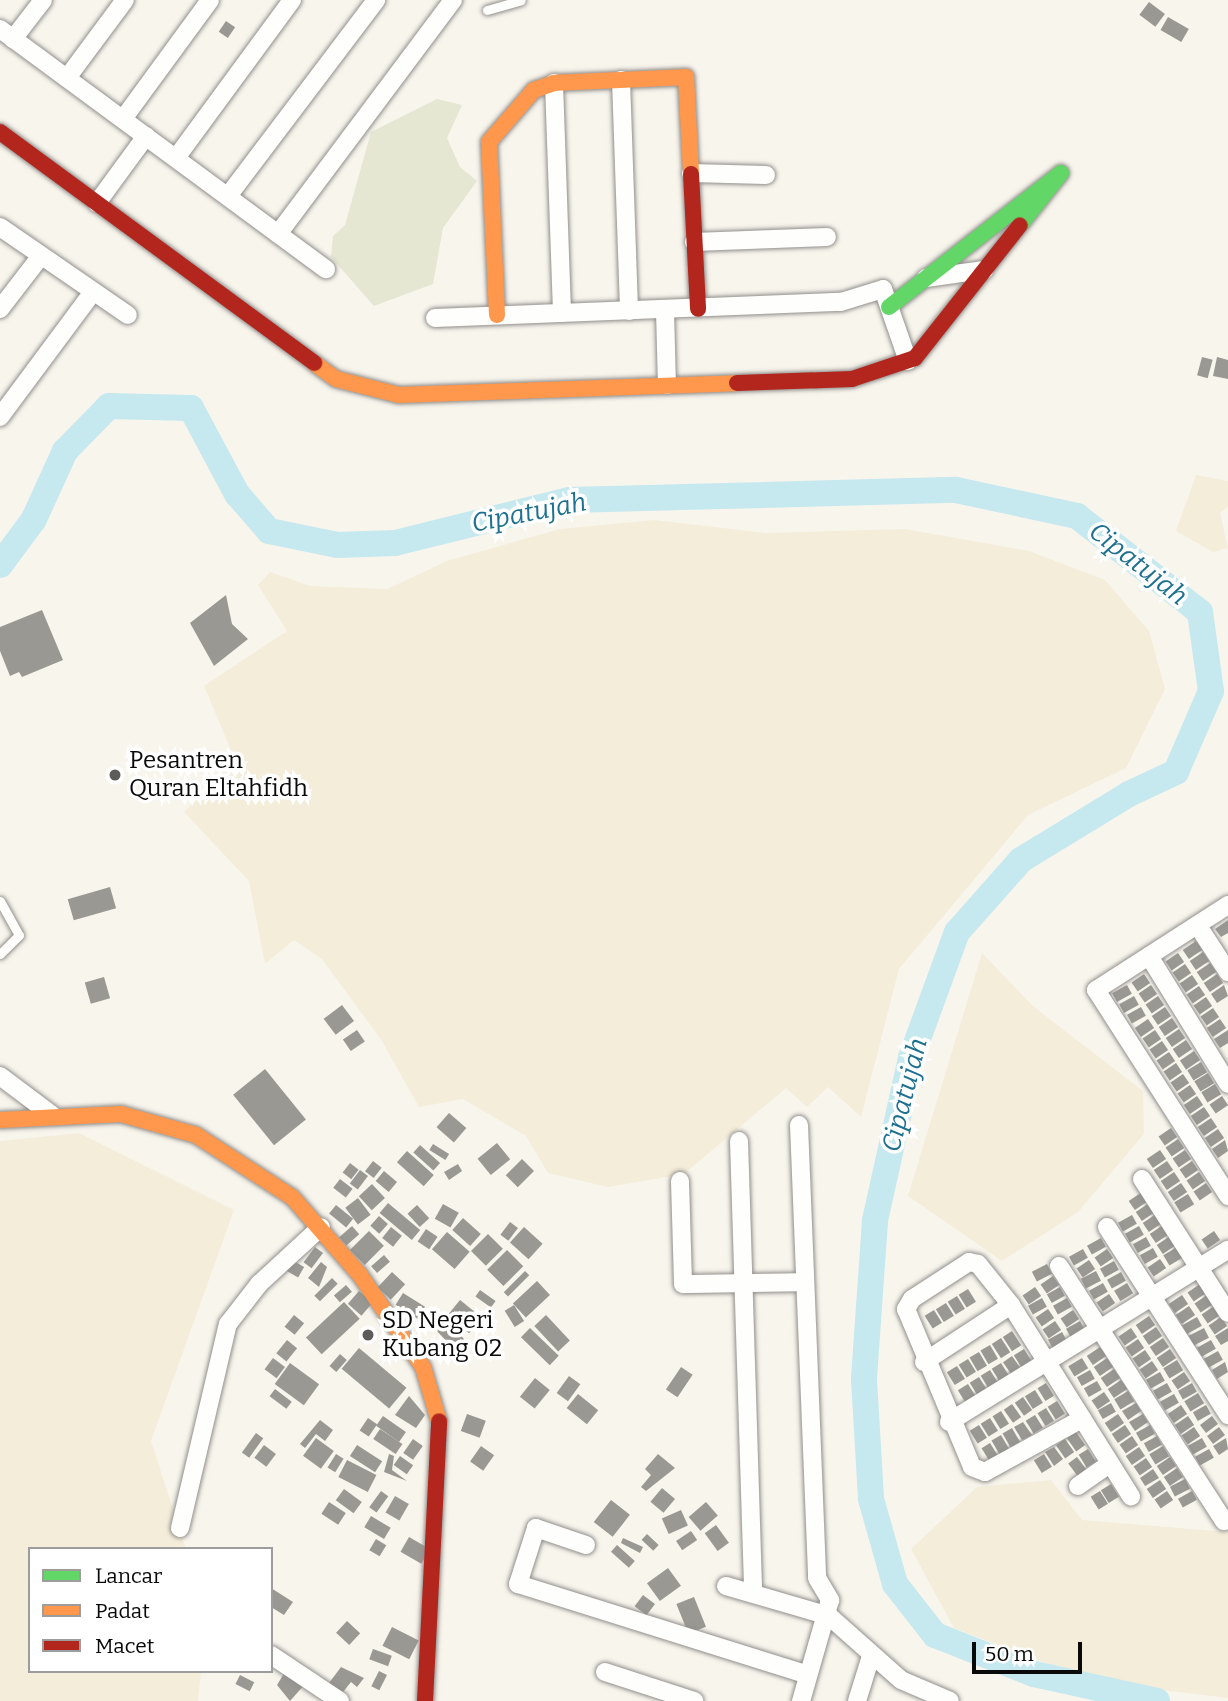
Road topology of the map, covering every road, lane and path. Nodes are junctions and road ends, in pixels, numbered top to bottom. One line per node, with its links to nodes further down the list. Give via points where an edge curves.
1 (43, 0): 9 (street)
2 (125, 0): 10 (street)
3 (210, 0): 13 (street)
4 (292, 0): 16 (street)
5 (376, 0): 19 (street)
6 (453, 0): 22 (street)
7 (521, 0): 8 (lane)
8 (486, 10)
9 (7, 34): 10 (street)
10 (67, 78): 13 (street)
11 (621, 80): 12 (street); 17 (street, via 686,77); 34 (street)
12 (554, 83): 35 (street); 37 (street, via 534,90 489,142)
13 (123, 119): 15 (street)
14 (1, 134): 20 (street)
15 (146, 136): 16 (street); 20 (street)
16 (176, 158): 19 (street)
17 (691, 173): 18 (street); 24 (street)
18 (766, 175)
19 (228, 196): 22 (street)
20 (97, 203): 40 (street, via 336,379 366,390 399,395)
21 (0, 228): 25 (street)
22 (278, 234): 26 (street)
23 (827, 237): 24 (street)
24 (694, 242): 32 (street)
25 (40, 257): 29 (street); 31 (street)
26 (326, 269)
27 (984, 270): 28 (street); 28 (street, via 1061,173); 39 (street)
28 (926, 278): 30 (street)
29 (93, 292): 36 (street); 41 (street)
30 (889, 307): 32 (street, via 883,289 841,302); 39 (street)
31 (0, 309)
32 (698, 309): 33 (street)
33 (665, 310): 34 (street); 40 (street)
34 (629, 311): 35 (street)
35 (562, 313): 37 (street)
36 (128, 315)
37 (497, 315): 38 (street)
38 (435, 317)
39 (908, 361): 40 (street, via 852,379)
40 (667, 385)
41 (0, 417)
42 (0, 901): 45 (lane, via 19,935)
43 (1228, 905): 44 (street)
44 (1198, 926): 46 (street); 47 (street)
45 (0, 954)
46 (1149, 956): 49 (street); 56 (street, via 1096,990)
47 (1228, 972)
48 (0, 1076): 50 (street)
49 (1228, 1084)
50 (52, 1115): 51 (street); 57 (street, via 121,1114 196,1135 272,1181)
51 (0, 1120)
52 (799, 1125): 62 (street)
53 (739, 1141): 63 (street)
54 (1142, 1179): 61 (street)
55 (680, 1181): 63 (street, via 682,1284)
56 (1228, 1196)
57 (321, 1227): 77 (street, via 259,1284 228,1324); 88 (street, via 423,1367 440,1410)
58 (1107, 1227): 64 (street)
59 (1228, 1250): 61 (street)
60 (1059, 1266): 67 (street)
61 (1198, 1269): 64 (street); 66 (street)
62 (805, 1282): 63 (street); 81 (street, via 817,1578 830,1601)
63 (744, 1283): 80 (street)
64 (1153, 1298): 67 (street); 70 (street)
65 (1011, 1305): 68 (street); 68 (street, via 978,1264 964,1264 908,1304 906,1315); 69 (street)
66 (1228, 1313)
67 (1100, 1330): 69 (street); 76 (street)
68 (925, 1362): 72 (street)
69 (1048, 1365): 71 (street); 72 (street)
70 (1228, 1415)
71 (1082, 1419): 72 (street, via 980,1472); 73 (street)
72 (949, 1422)
73 (1111, 1464): 74 (street); 75 (street)
74 (1078, 1486)
75 (1131, 1496)
76 (1224, 1521)
77 (180, 1528)
78 (586, 1545): 85 (street, via 536,1528 518,1584)
79 (726, 1586): 80 (street)
80 (752, 1593): 81 (street)
81 (829, 1616): 83 (street); 85 (street)
82 (273, 1656): 87 (street)
83 (871, 1656): 86 (street); 91 (street)
84 (605, 1672): 89 (street)
85 (808, 1675): 90 (street)
86 (932, 1699): 92 (street)
87 (340, 1701)
88 (425, 1701)
89 (694, 1701)
90 (801, 1701)
91 (857, 1701)
92 (950, 1701)

